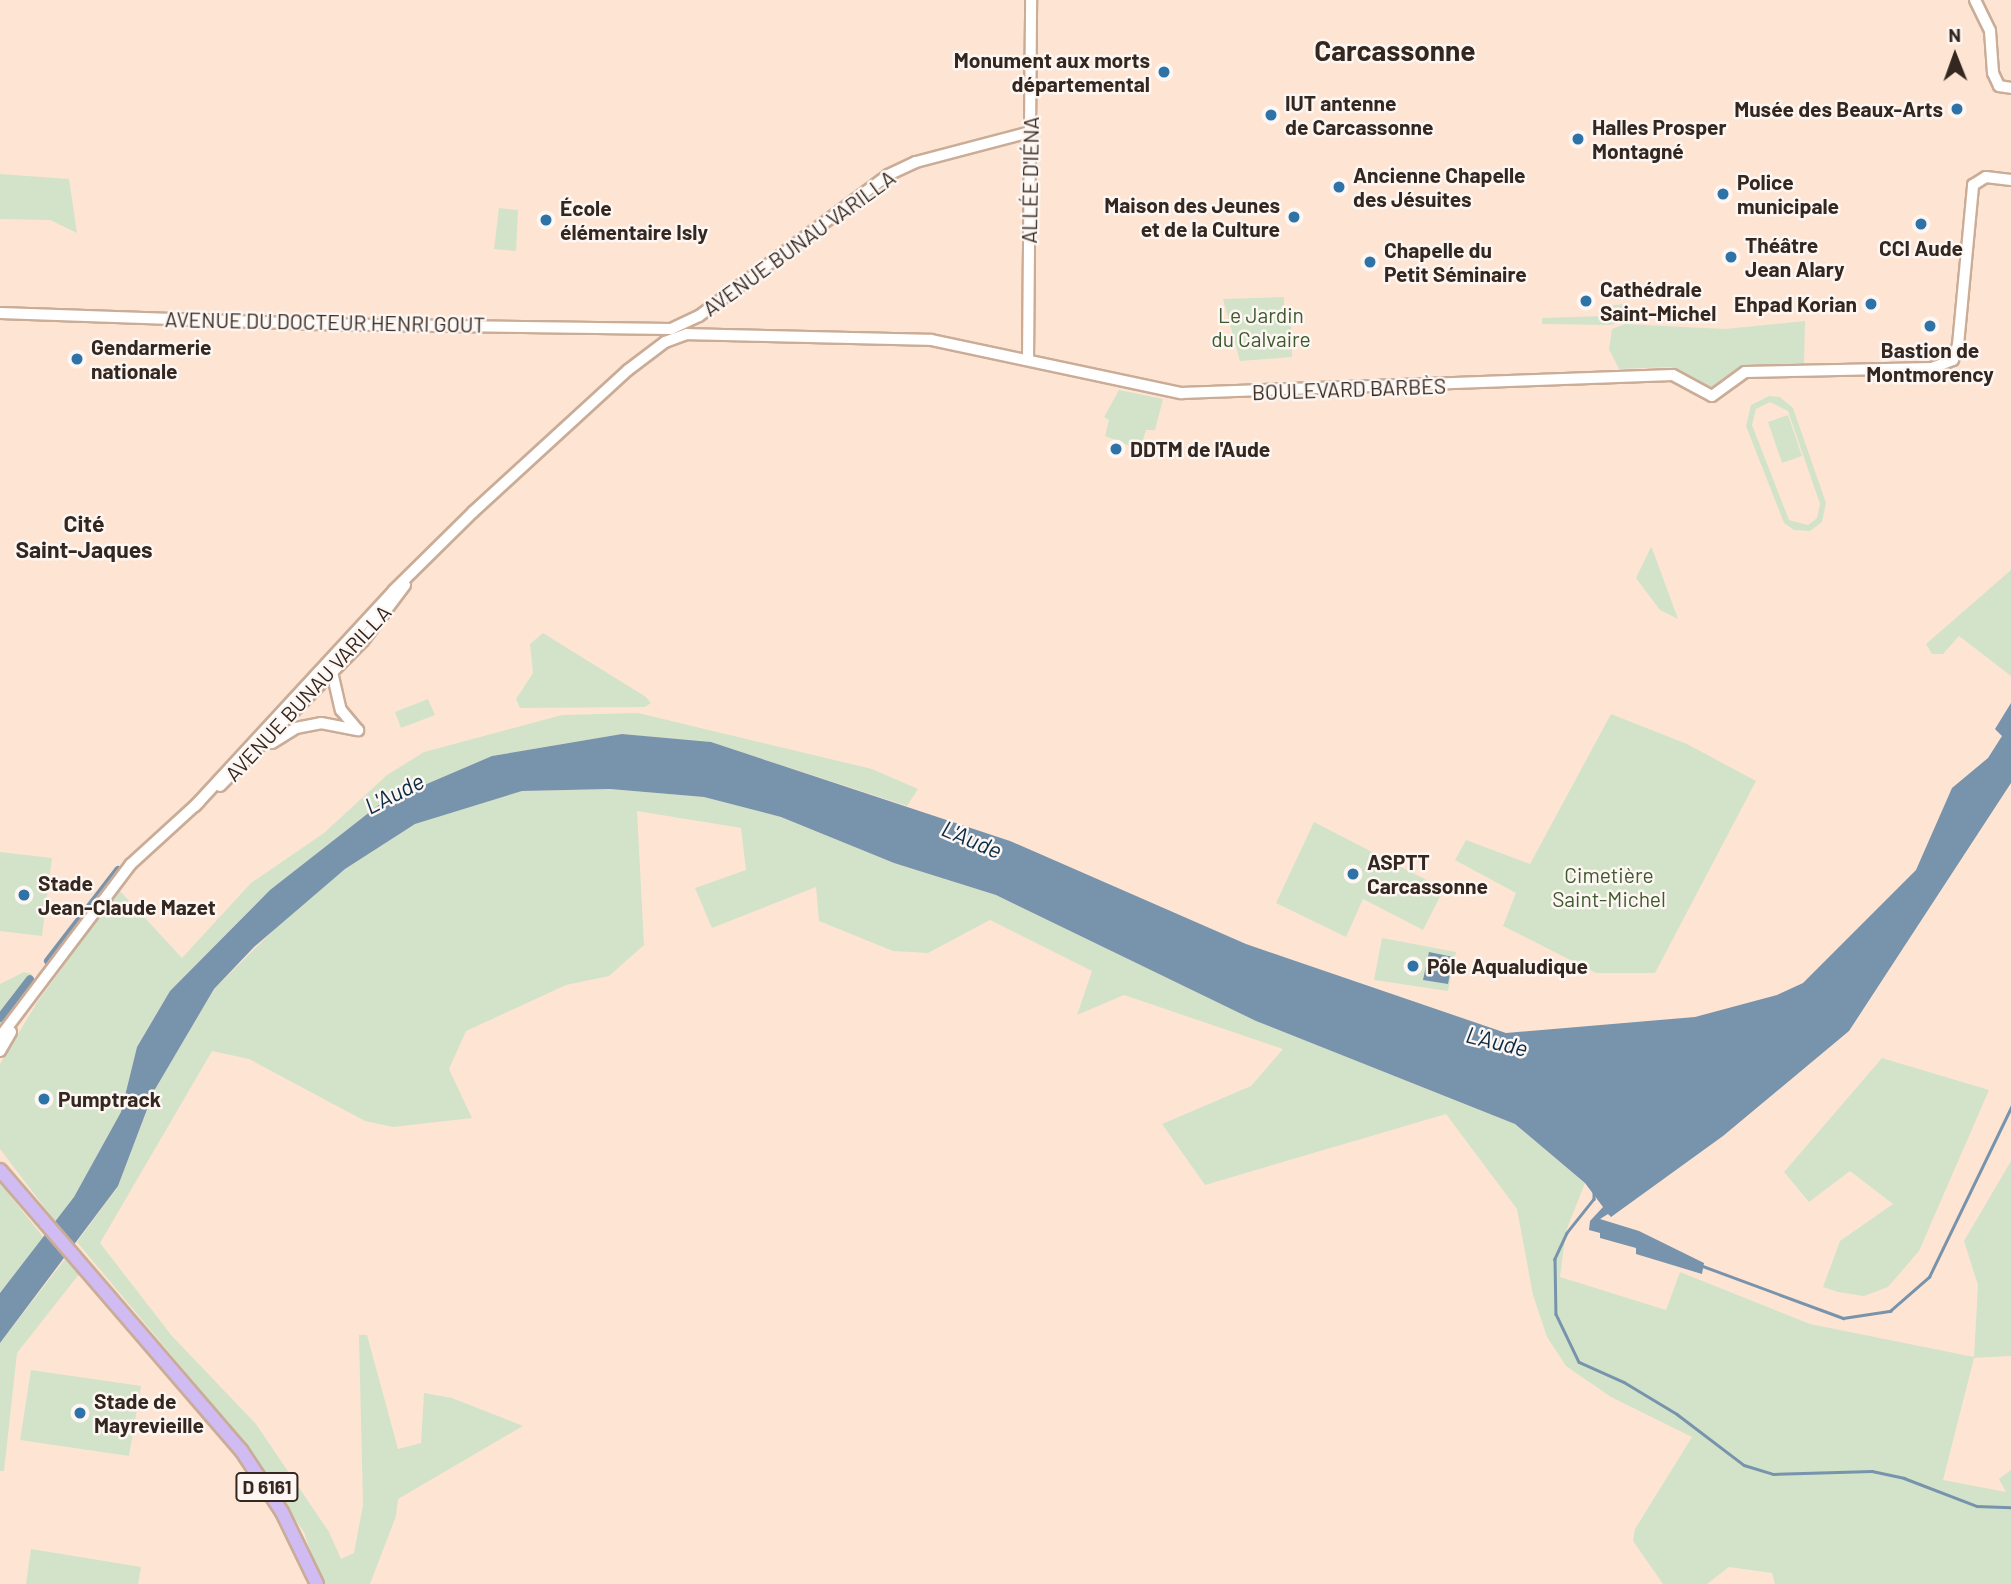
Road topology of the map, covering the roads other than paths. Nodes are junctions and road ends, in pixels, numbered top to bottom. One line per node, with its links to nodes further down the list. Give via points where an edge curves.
1 (1031, 0): 4 (main road, ALLÉE D'IÉNA)
2 (1975, 0): 3 (main road, via 1990,31 1993,73)
3 (2005, 87)
4 (1030, 132): 7 (main road, AVENUE BUNAU VARILLA, via 916,162 888,175); 11 (main road, ALLÉE D'IÉNA)
5 (2011, 180): 11 (main road, BOULEVARD BARBÈS, via 1986,177 1973,185 1956,353 1932,368 1745,372 1712,396 1673,375 1181,393)
6 (0, 313): 8 (main road, AVENUE DU DOCTEUR HENRI GOUT)
7 (699, 316): 9 (main road); 10 (main road, AVENUE BUNAU VARILLA)
8 (650, 329): 10 (main road); 10 (main road, AVENUE BUNAU VARILLA)
9 (703, 332): 10 (main road); 11 (main road, via 931,340)
10 (666, 339): 12 (main road, AVENUE BUNAU VARILLA, via 558,433)
11 (1028, 360)
12 (412, 572): 13 (main road, AVENUE BUNAU VARILLA, via 392,604); 15 (main road, AVENUE BUNAU VARILLA)
13 (332, 672): 14 (main road, AVENUE BUNAU VARILLA); 14 (main road, via 341,710 358,730 321,723 304,726)
14 (256, 754): 15 (main road, AVENUE BUNAU VARILLA)
15 (195, 806): 16 (main road, AVENUE BUNAU VARILLA, via 131,864)
16 (24, 1009): 17 (main road); 18 (main road)
17 (0, 1037)
18 (0, 1051)
19 (1, 1170): 20 (main road, D 6161, via 200,1401 265,1485)
20 (317, 1584)

